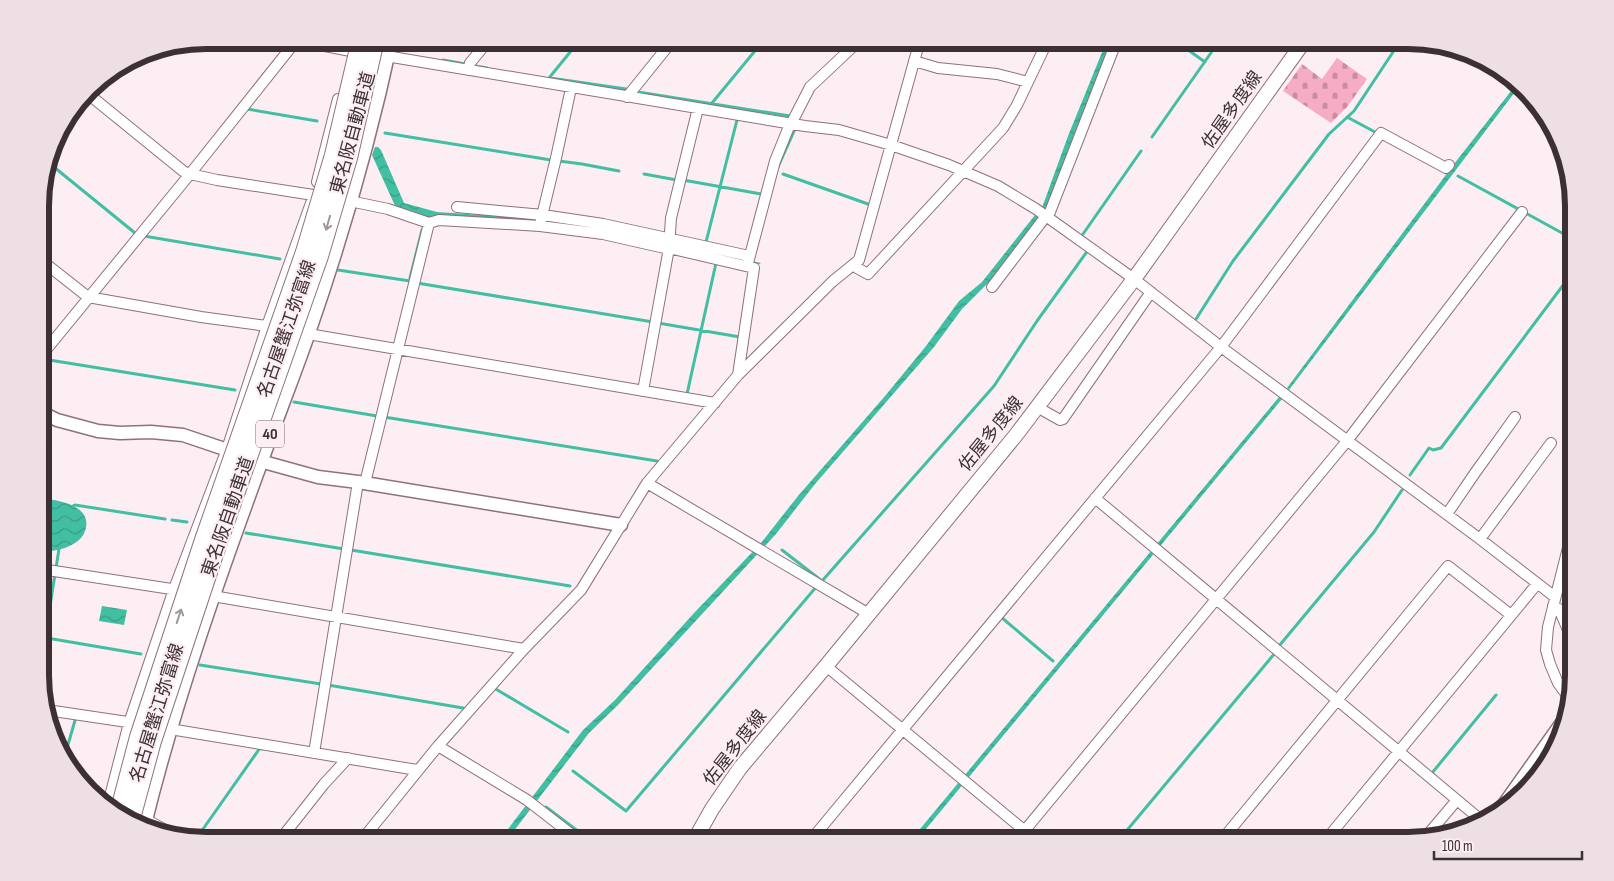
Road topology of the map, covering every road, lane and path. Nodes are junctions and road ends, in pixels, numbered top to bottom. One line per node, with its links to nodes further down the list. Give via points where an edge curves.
1 (289, 49): 26 (street)
2 (355, 49): 27 (street)
3 (355, 49): 91 (highway, 東名阪自動車道, one-way to 3, bridge, via 139,737 188,587 305,252 334,155)
4 (365, 49): 14 (street)
5 (373, 49): 93 (highway, 東名阪自動車道, one-way to 93, bridge, via 348,158 319,256 152,741)
6 (388, 49): 14 (main road, 名古屋蟹江弥富線 / 40)
7 (482, 49): 16 (street)
8 (666, 49): 20 (street)
9 (850, 49): 22 (street, via 810,87)
10 (917, 49): 15 (street)
11 (1044, 49): 17 (street)
12 (1113, 49): 31 (street)
13 (1299, 49): 38 (main road, 佐屋多度線)
14 (387, 56): 16 (street); 28 (main road, 名古屋蟹江弥富線 / 40)
15 (914, 61): 17 (street, via 938,68 997,74); 23 (street)
16 (468, 70): 18 (street)
17 (1028, 82): 25 (street, via 1003,128)
18 (571, 88): 20 (street); 32 (street)
19 (93, 97): 26 (street)
20 (627, 97): 21 (street)
21 (698, 108): 22 (street); 34 (street, via 671,218)
22 (790, 124): 23 (street, via 839,130); 35 (street, via 775,161)
23 (891, 145): 25 (street); 36 (street, via 859,260)
24 (1449, 165): 45 (street, via 1446,168 1380,133)
25 (964, 172): 31 (street, via 998,186); 36 (street, via 868,274)
26 (190, 174): 27 (street); 41 (street)
27 (314, 195): 28 (street); 42 (street)
28 (350, 201): 33 (street, via 388,209); 43 (main road, 名古屋蟹江弥富線 / 40)
29 (457, 206): 32 (street)
30 (1522, 212): 53 (street)
31 (1044, 214): 38 (street); 39 (street)
32 (541, 220): 33 (street, via 439,220); 34 (street)
33 (429, 224): 46 (street)
34 (669, 244): 35 (street); 48 (street)
35 (748, 261): 47 (street, via 754,268)
36 (854, 264): 47 (street)
37 (49, 267): 41 (street)
38 (1134, 279): 40 (street); 50 (main road, 佐屋多度線)
39 (992, 286)
40 (1151, 292): 45 (street); 50 (street, via 1063,419)
41 (88, 297): 42 (street); 44 (street)
42 (267, 326): 43 (street); 55 (street)
43 (308, 332): 46 (street); 56 (main road, 名古屋蟹江弥富線 / 40)
44 (49, 346)
45 (1221, 347): 53 (street); 59 (street)
46 (398, 349): 48 (street); 57 (street)
47 (738, 375): 49 (street)
48 (643, 391): 49 (street)
49 (716, 403): 58 (street)
50 (1038, 407): 70 (main road, 佐屋多度線)
51 (49, 416): 55 (street, via 98,431 183,435)
52 (1516, 418): 60 (street)
53 (1347, 441): 60 (street); 68 (street)
54 (1551, 443): 62 (street)
55 (227, 449): 56 (street); 66 (street)
56 (260, 461): 57 (street, via 318,477); 67 (main road, 名古屋蟹江弥富線 / 40)
57 (361, 482): 61 (street); 72 (street)
58 (647, 483): 61 (street); 70 (street)
59 (1094, 498): 68 (street); 81 (street)
60 (1447, 514): 62 (street)
61 (622, 525): 74 (street, via 581,590)
62 (1480, 539): 65 (street)
63 (1565, 559): 69 (street)
64 (49, 570): 66 (street)
65 (1538, 584): 69 (street); 71 (street)
66 (174, 589): 67 (street); 79 (street)
67 (212, 596): 72 (street); 80 (main road, 名古屋蟹江弥富線 / 40)
68 (1216, 598): 77 (street); 96 (street)
69 (1554, 602): 73 (street); 76 (street, via 1546,650)
70 (869, 614): 75 (main road, 佐屋多度線)
71 (1511, 615): 77 (street, via 1448,566); 84 (street)
72 (335, 617): 74 (street); 85 (street)
73 (1565, 624)
74 (524, 649): 83 (street)
75 (826, 666): 81 (street); 100 (main road, 佐屋多度線, via 740,768)
76 (1564, 691)
77 (1338, 701): 84 (street); 102 (street)
78 (53, 711): 79 (street)
79 (129, 722): 80 (street); 89 (street)
80 (170, 729): 85 (street); 94 (main road, 名古屋蟹江弥富線 / 40)
81 (902, 729): 96 (street); 101 (street)
82 (1553, 734): 88 (street)
83 (438, 746): 87 (street); 99 (street, via 531,803)
84 (1398, 751): 90 (street); 103 (street)
85 (314, 753): 86 (street)
86 (348, 758): 87 (street); 97 (street)
87 (417, 770): 98 (street)
88 (1512, 793)
89 (109, 799)
90 (1457, 800): 92 (street); 95 (street)
91 (121, 807)
92 (1477, 817)
93 (141, 818)
94 (141, 818)
95 (1432, 830)
96 (1025, 831)
97 (286, 832)
98 (368, 832)
99 (568, 832)
100 (699, 832)
101 (817, 832)
102 (1229, 832)
103 (1332, 832)

